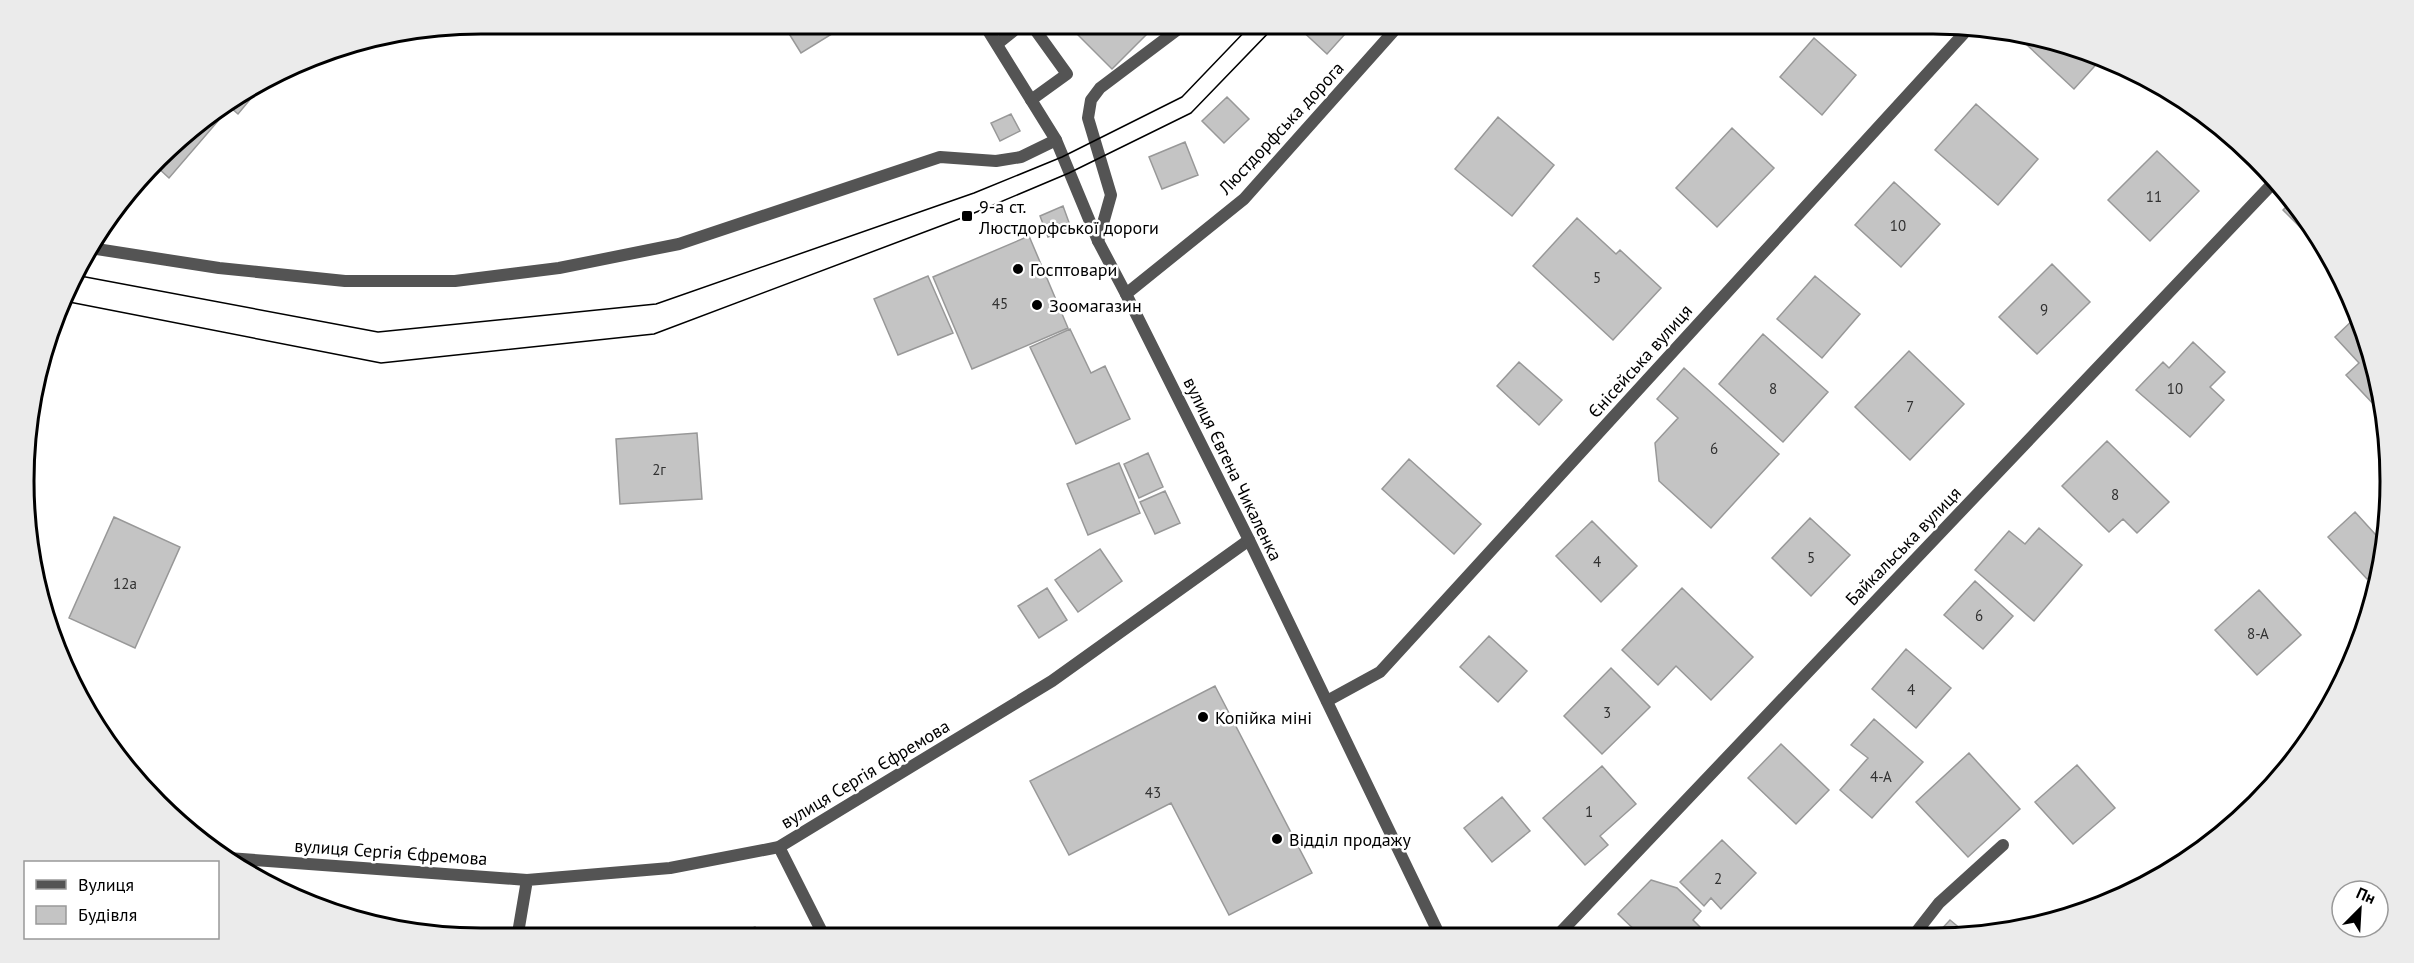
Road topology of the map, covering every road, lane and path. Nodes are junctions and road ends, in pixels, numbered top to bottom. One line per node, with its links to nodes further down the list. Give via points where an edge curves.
1 (990, 34): 7 (street, вулиця Євгена Чикаленка)
2 (1010, 34): 7 (street)
3 (1038, 34): 8 (street, via 1067,74)
4 (1172, 34): 11 (street, via 1100,88 1091,100 1088,118 1111,195)
5 (1391, 34): 13 (street, Люстдорфська дорога, via 1244,199)
6 (1962, 35): 15 (street, Єнісейська вулиця, via 1380,672)
7 (997, 44): 8 (street, вулиця Євгена Чикаленка)
8 (1031, 100): 9 (street, вулиця Євгена Чикаленка)
9 (1056, 140): 11 (street, вулиця Євгена Чикаленка); 12 (street, via 1021,157 996,161 940,157 680,244 559,268 455,281 345,281 219,268)
10 (2269, 187): 23 (street, Байкальська вулиця)
11 (1098, 241): 13 (street, вулиця Євгена Чикаленка)
12 (99, 249)
13 (1126, 294): 14 (street, вулиця Євгена Чикаленка)
14 (1249, 540): 15 (street, вулиця Євгена Чикаленка); 17 (street, вулиця Сергія Єфремова, via 1052,681)
15 (1327, 701): 22 (street, вулиця Євгена Чикаленка)
16 (2003, 845): 24 (street, via 1939,903)
17 (779, 847): 19 (street, вулиця Сергія Єфремова, via 670,868); 21 (street)
18 (242, 859): 19 (street, вулиця Сергія Єфремова)
19 (527, 880): 20 (street)
20 (519, 928)
21 (820, 928)
22 (1436, 928)
23 (1565, 928)
24 (1919, 928)

